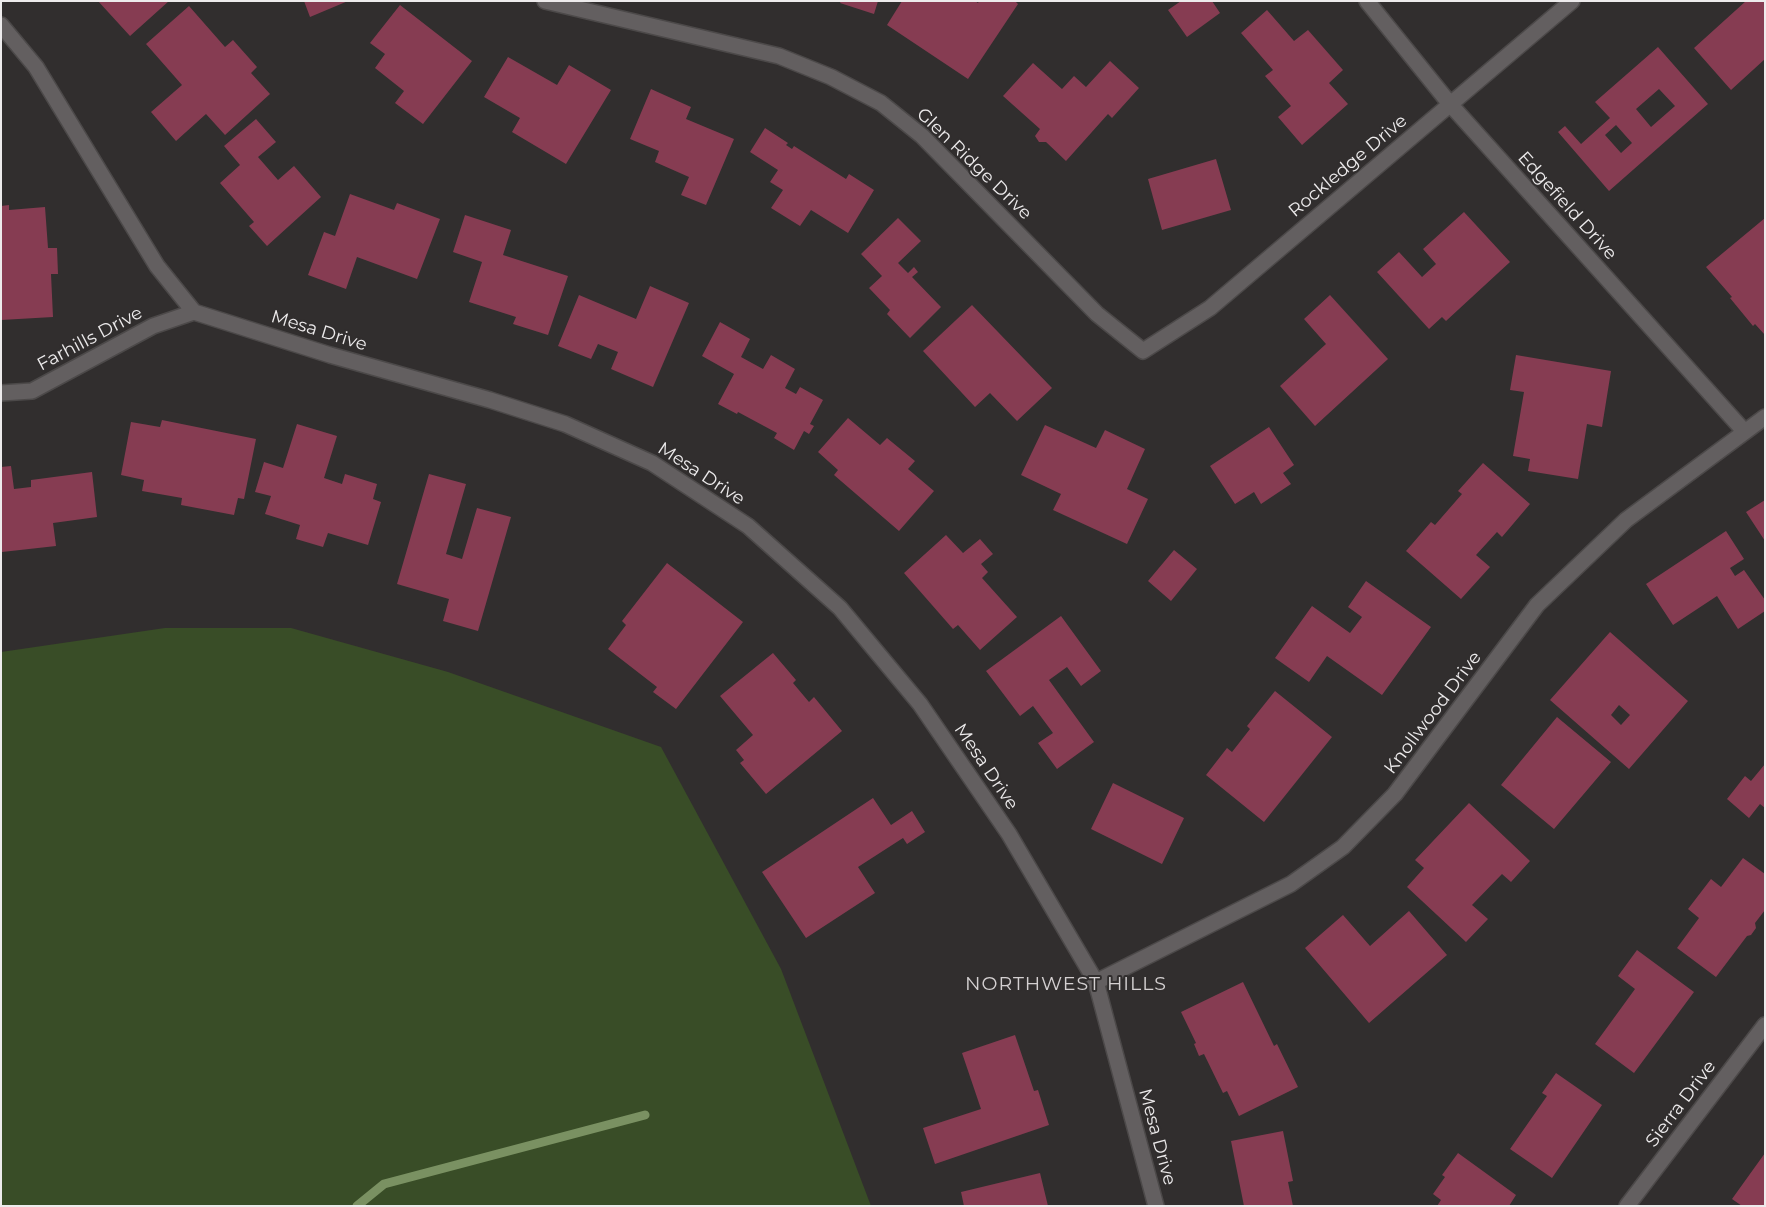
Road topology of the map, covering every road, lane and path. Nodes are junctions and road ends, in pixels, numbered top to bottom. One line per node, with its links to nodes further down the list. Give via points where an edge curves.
1 (545, 1): 7 (street, Glen Ridge Drive, via 779,56 831,77 881,104 922,136 1097,314)
2 (1367, 1): 5 (street, Edgefield Drive)
3 (1572, 1): 5 (street, Rockledge Drive)
4 (1, 25): 6 (street, via 36,67 157,266)
5 (1450, 104): 7 (street, Rockledge Drive, via 1210,308); 10 (street, Edgefield Drive)
6 (194, 312): 8 (street, Farhills Drive, via 153,326 32,391); 11 (street, Mesa Drive, via 330,356 565,424 652,463 748,526 840,608 920,704 1009,834)
7 (1143, 351)
8 (1, 394)
9 (1765, 417): 10 (street, Knollwood Drive)
10 (1744, 431): 11 (street, Knollwood Drive, via 1626,520 1538,605 1396,794 1344,847 1291,884)
11 (1096, 982): 13 (street, Mesa Drive)
12 (1765, 1025): 14 (street, Sierra Drive)
13 (1156, 1206)
14 (1627, 1206)

